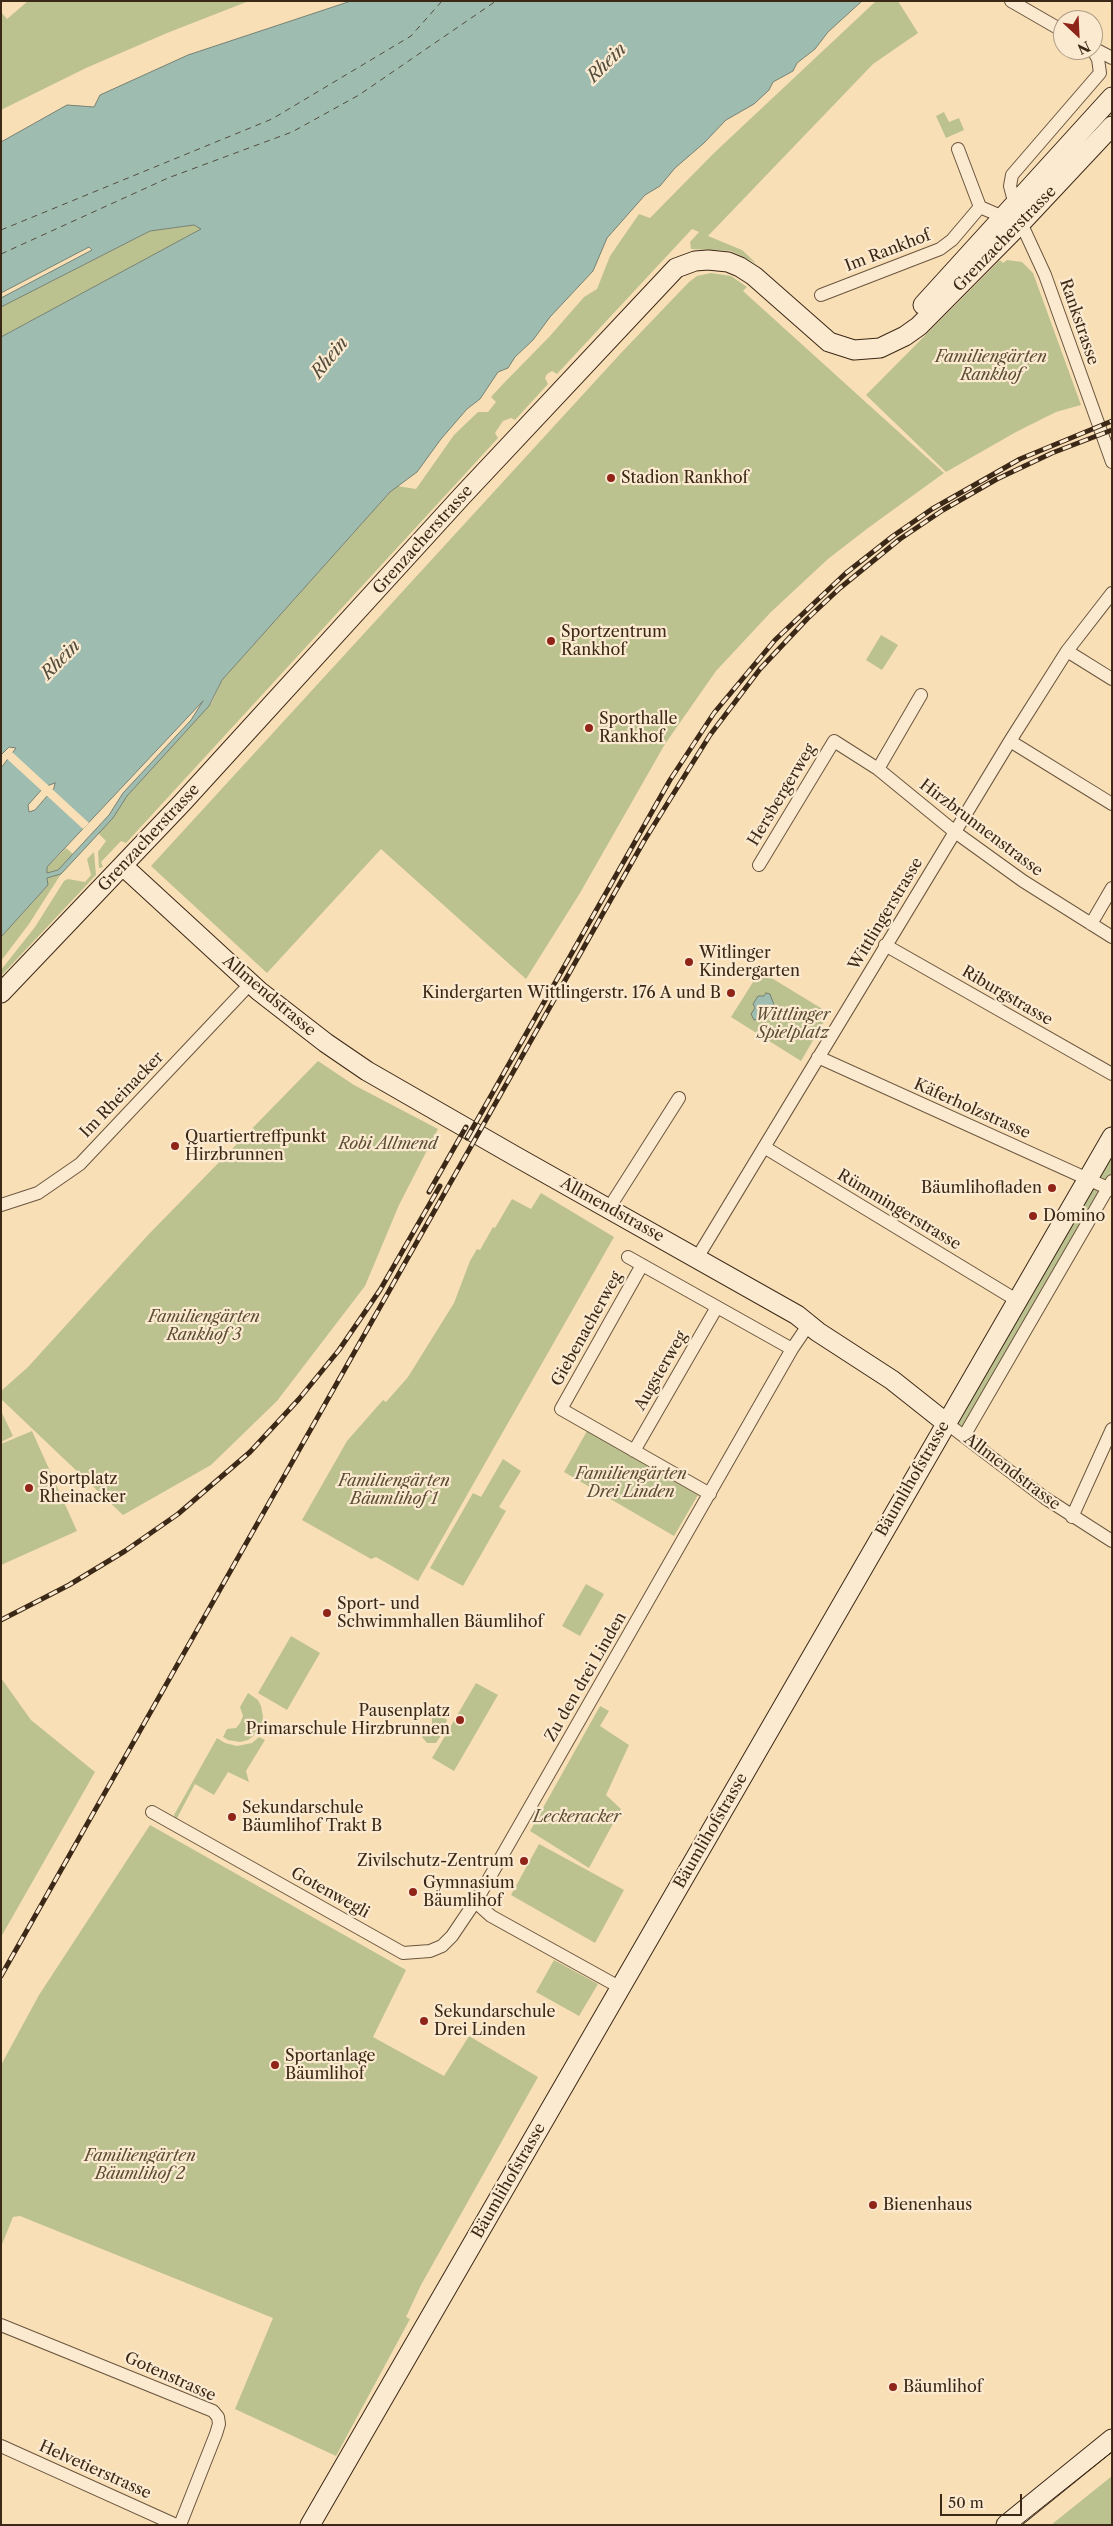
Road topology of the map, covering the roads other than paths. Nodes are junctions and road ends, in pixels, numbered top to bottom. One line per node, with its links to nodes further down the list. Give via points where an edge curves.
1 (1011, 1): 2 (street)
2 (1053, 25)
3 (1099, 60): 4 (street, Grenzacherstrasse)
4 (1106, 71): 9 (street, Grenzacherstrasse, via 1012,175)
5 (1112, 97): 9 (main road, Grenzacherstrasse)
6 (1112, 126): 9 (main road, Grenzacherstrasse)
7 (958, 149): 8 (street)
8 (980, 207): 9 (street); 10 (street, Im Rankhof, via 940,249)
9 (1013, 215): 11 (street, Rankstrasse, via 1045,275); 22 (main road, Grenzacherstrasse, via 919,326 880,348 854,350 828,342 754,276 728,262 695,261 676,268)
10 (821, 295)
11 (1112, 462)
12 (1112, 593): 13 (street, Wittlingerstrasse)
13 (1067, 651): 14 (street); 17 (street, Wittlingerstrasse)
14 (1112, 678)
15 (921, 695): 18 (street)
16 (834, 741): 18 (street, Hirzbrunnenstrasse); 21 (street, Hersbergerweg)
17 (1010, 741): 19 (street); 20 (street, Wittlingerstrasse)
18 (878, 769): 20 (street, Hirzbrunnenstrasse)
19 (1112, 804)
20 (955, 832): 24 (street, Hirzbrunnenstrasse); 26 (street, Wittlingerstrasse)
21 (759, 865)
22 (123, 866): 27 (main road, Allmendstrasse); 28 (main road, Grenzacherstrasse)
23 (1112, 888): 24 (street)
24 (1091, 924): 25 (street, Hirzbrunnenstrasse)
25 (1112, 937)
26 (885, 945): 29 (street, Wittlingerstrasse); 30 (street, Riburgstrasse)
27 (251, 983): 36 (street, Im Rheinacker, via 80,1164 38,1194); 37 (main road, Allmendstrasse, via 306,1029 368,1071)
28 (1, 993)
29 (818, 1057): 33 (street, Wittlingerstrasse); 34 (street, Käferholzstrasse)
30 (1112, 1074)
31 (679, 1098): 37 (street)
32 (1112, 1136): 34 (main road, Bäumlihofstrasse)
33 (764, 1147): 39 (street, Wittlingerstrasse); 41 (street, Rümmingerstrasse)
34 (1088, 1179): 35 (street, Käferholzstrasse); 41 (main road, Bäumlihofstrasse)
35 (1110, 1186): 47 (street, Bäumlihofstrasse)
36 (1, 1205)
37 (609, 1208): 39 (main road, Allmendstrasse)
38 (628, 1257): 40 (street, Allmendstrasse)
39 (697, 1258): 43 (main road, Allmendstrasse)
40 (642, 1265): 42 (street, Allmendstrasse); 48 (street, Giebenacherweg, via 561,1410)
41 (1018, 1300): 45 (main road, Bäumlihofstrasse)
42 (717, 1307): 44 (street, Allmendstrasse); 48 (street, Augsterweg)
43 (809, 1324): 44 (street, Zu den drei Linden); 45 (main road, Allmendstrasse, via 892,1380)
44 (792, 1350): 49 (street, Zu den drei Linden)
45 (946, 1422): 47 (street, Allmendstrasse); 54 (main road, Bäumlihofstrasse)
46 (1112, 1429): 50 (street)
47 (964, 1436): 50 (street, Allmendstrasse)
48 (634, 1451): 49 (street)
49 (710, 1494): 53 (street, Zu den drei Linden)
50 (1072, 1517): 51 (street, Allmendstrasse)
51 (1112, 1541)
52 (152, 1812): 53 (street, Gotenwegli, via 403,1953 430,1951 442,1946)
53 (479, 1896): 54 (street, via 481,1907 491,1916)
54 (621, 1988): 60 (main road, Bäumlihofstrasse)
55 (1, 2325): 59 (street, Gotenstrasse, via 213,2411 218,2417 216,2434)
56 (1112, 2439): 61 (main road)
57 (1, 2446): 58 (street, Helvetierstrasse)
58 (176, 2525)
59 (180, 2525)
60 (310, 2525)
61 (1006, 2525)

